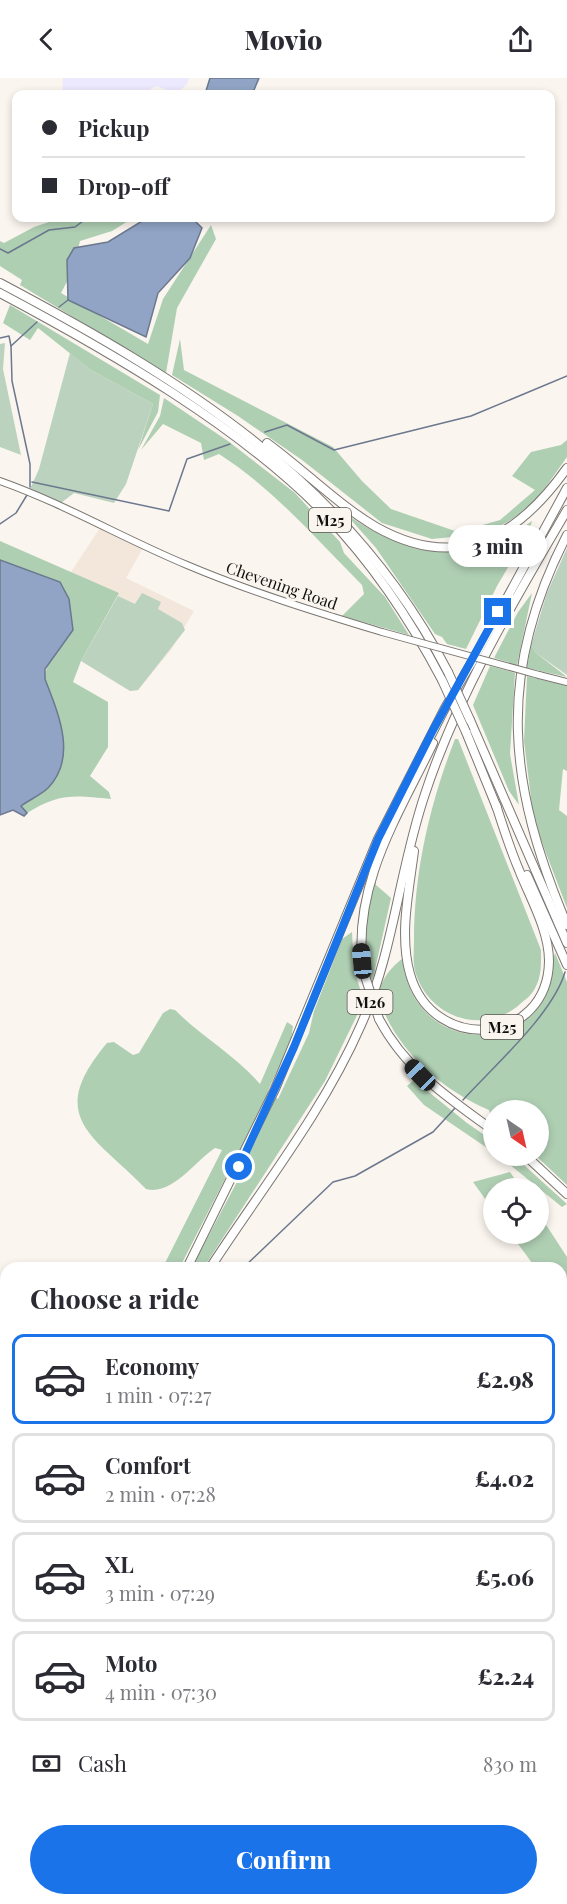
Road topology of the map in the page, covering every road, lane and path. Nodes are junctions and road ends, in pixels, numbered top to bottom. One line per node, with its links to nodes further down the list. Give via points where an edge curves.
1 (0, 284): 3 (highway, M25, via 106,343)
2 (0, 293): 11 (highway, M25, bridge, via 145,377 217,425 277,470 328,517 371,567 409,622 442,680)
3 (206, 407): 4 (highway, M25, via 258,437 375,526 399,538 430,546 475,544 505,532 532,512); 14 (highway, M25, bridge, via 286,466 349,527 401,593 448,672)
4 (567, 468)
5 (0, 481): 10 (street, Chevening Road, bridge, via 187,565 309,610)
6 (567, 488): 9 (highway)
7 (567, 510): 12 (highway, M25, via 460,709)
8 (567, 535): 13 (highway, via 544,584 529,630 520,675 517,723 520,777 529,822)
9 (469, 667): 16 (highway, bridge, via 372,873 361,916 363,970 379,1019 397,1049 420,1075); 19 (highway, via 378,839 275,1089)
10 (567, 682)
11 (496, 805): 12 (highway, M25, via 543,929 549,963 543,989 528,1011 505,1026 486,1030 459,1027 435,1014 421,999 409,972 406,920); 15 (highway, M25)
12 (420, 809): 20 (highway, M26, via 386,954 361,1026 314,1111)
13 (567, 925)
14 (567, 943)
15 (567, 965)
16 (483, 1123)
17 (537, 1166): 18 (highway)
18 (567, 1194)
19 (190, 1262)
20 (214, 1262)

